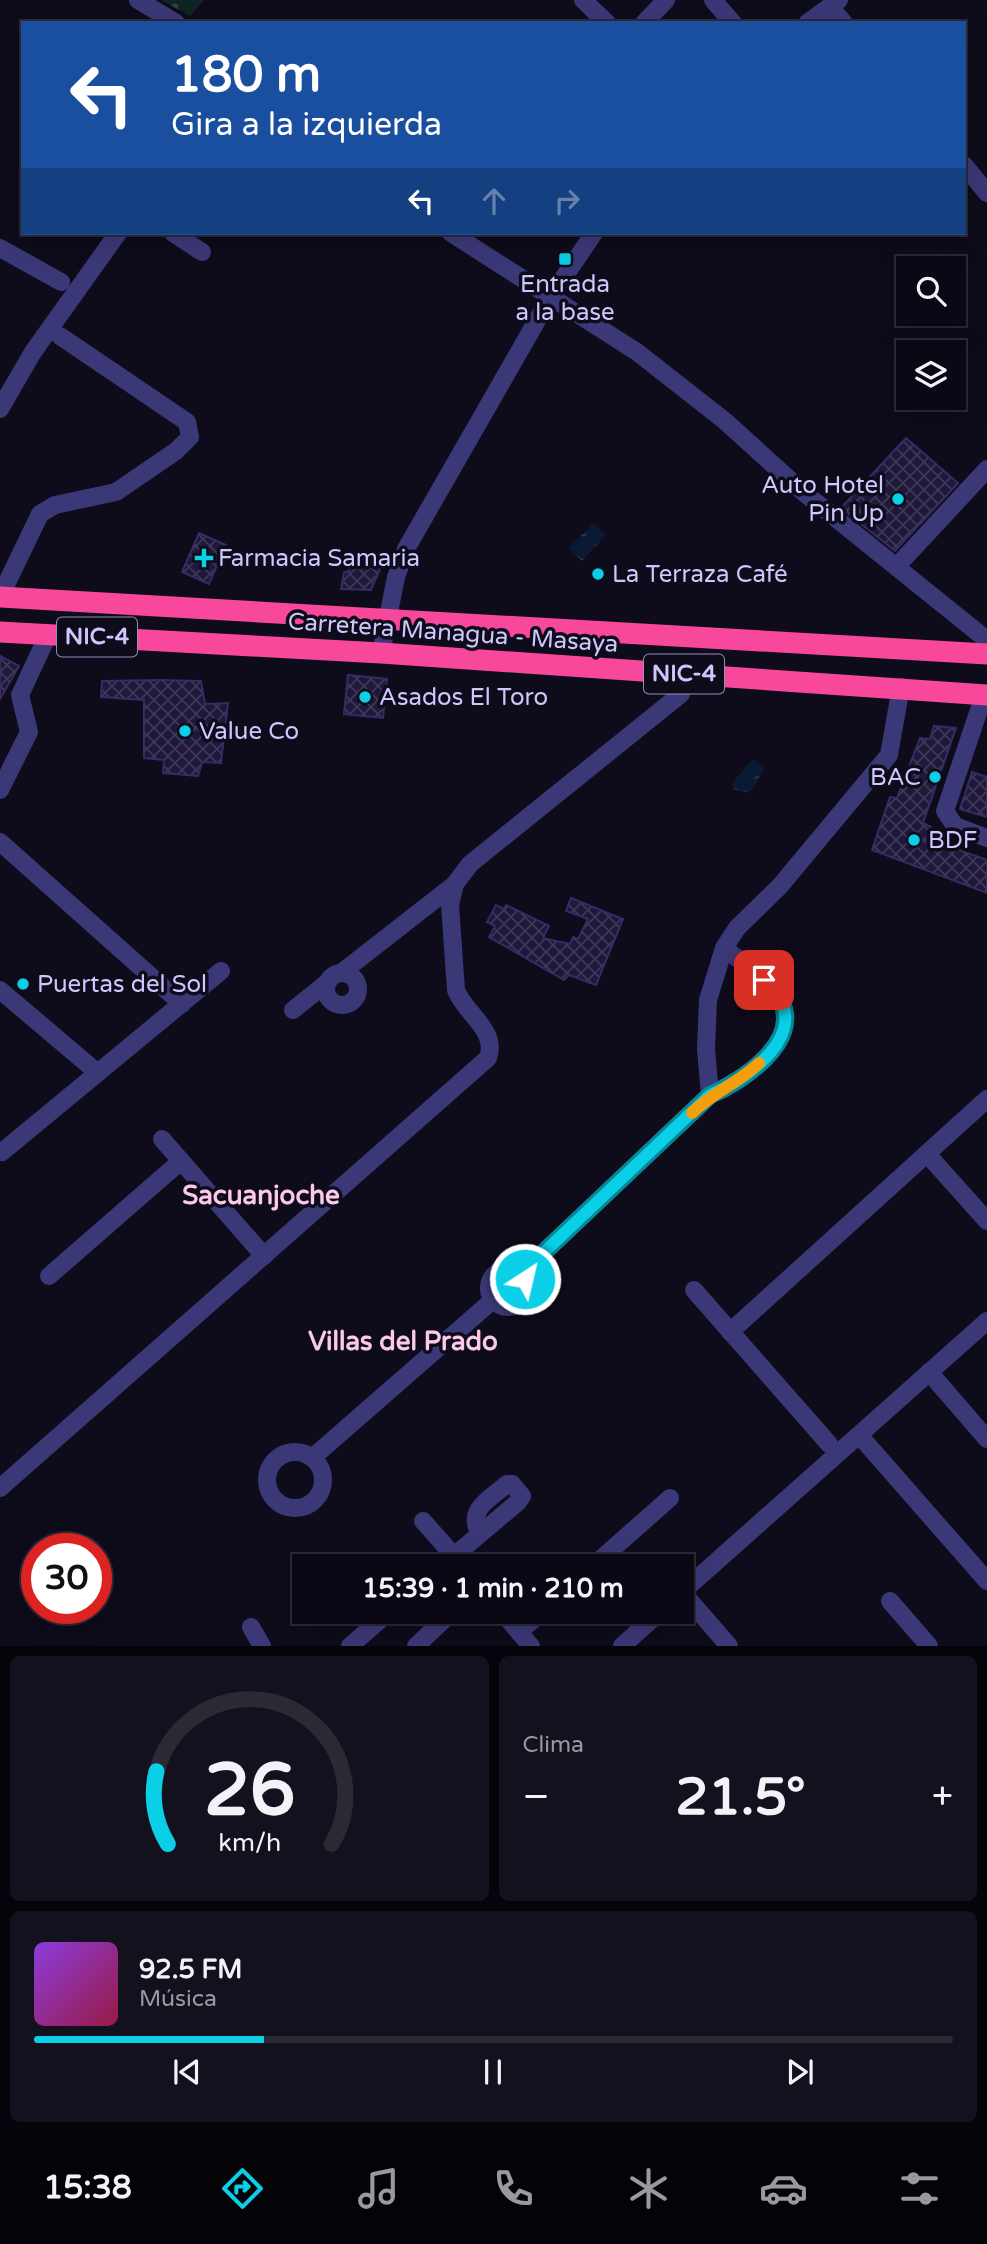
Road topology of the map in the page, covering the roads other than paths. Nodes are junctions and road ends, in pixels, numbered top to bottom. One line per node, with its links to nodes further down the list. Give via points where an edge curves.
1 (138, 0): 6 (street)
2 (583, 0): 7 (street)
3 (666, 0): 8 (street)
4 (713, 0): 9 (street)
5 (835, 4): 10 (street); 11 (street)
6 (173, 21)
7 (605, 21)
8 (646, 21)
9 (731, 21)
10 (810, 21)
11 (843, 21)
12 (966, 167): 13 (street)
13 (987, 192)
14 (117, 235): 23 (street, via 33,352)
15 (176, 235): 19 (street)
16 (454, 235): 21 (street)
17 (593, 235): 21 (street)
18 (0, 248): 20 (street)
19 (202, 252)
20 (61, 282)
21 (551, 296): 25 (street, via 637,352); 27 (street, via 406,550)
22 (60, 336): 26 (street, via 187,422 190,437 116,492 55,505 40,514)
23 (0, 409)
24 (987, 470): 25 (street)
25 (897, 566): 30 (street)
26 (6, 598): 27 (highway, Carretera Managua - Masaya / NIC-4); 28 (highway)
27 (386, 618): 31 (street); 32 (highway, Carretera Managua - Masaya / NIC-4)
28 (4, 632): 29 (highway, Carretera Managua - Masaya / NIC-4)
29 (48, 635): 31 (highway, Carretera Managua - Masaya / NIC-4); 37 (street, via 20,695 29,732)
30 (987, 640)
31 (381, 653): 33 (highway, Carretera Managua - Masaya / NIC-4)
32 (987, 654)
33 (687, 674): 34 (highway, Carretera Managua - Masaya / NIC-4); 40 (street, via 681,694 470,864)
34 (901, 687): 35 (highway, Carretera Managua - Masaya / NIC-4); 41 (street, via 889,755)
35 (986, 695): 36 (street)
36 (979, 735): 38 (street, via 945,811 955,826)
37 (0, 790)
38 (987, 838)
39 (0, 842): 44 (street)
40 (455, 884): 45 (street); 54 (street, via 450,905 456,990 460,1002 488,1034 493,1046 488,1058)
41 (724, 948): 47 (street, via 708,1000); 47 (street, via 764,980 781,1002 785,1027 774,1049 737,1084)
42 (221, 971): 44 (street)
43 (0, 990): 46 (street)
44 (182, 1004): 46 (street)
45 (293, 1010)
46 (98, 1073): 50 (street)
47 (710, 1095): 55 (street)
48 (987, 1099): 51 (street)
49 (163, 1139): 52 (street)
50 (0, 1151)
51 (927, 1154): 53 (street); 60 (street)
52 (181, 1161): 54 (street); 56 (street)
53 (987, 1221)
54 (264, 1256): 66 (street)
55 (521, 1274): 58 (street, via 510,1269 498,1272 490,1282); 58 (street, via 527,1291 521,1301 504,1306)
56 (49, 1276)
57 (694, 1290): 60 (street)
58 (494, 1300): 65 (street)
59 (987, 1321): 61 (street)
60 (730, 1332): 64 (street)
61 (929, 1372): 62 (street); 63 (street)
62 (859, 1435): 73 (street); 74 (street)
63 (987, 1439)
64 (829, 1444)
65 (312, 1458)
66 (0, 1488)
67 (670, 1498): 72 (street)
68 (423, 1521): 70 (street)
69 (479, 1532): 71 (street)
70 (447, 1554)
71 (461, 1554)
72 (607, 1554)
73 (694, 1581)
74 (987, 1581)
75 (890, 1601): 89 (street)
76 (694, 1606): 88 (street)
77 (375, 1624): 85 (street)
78 (439, 1624): 86 (street)
79 (512, 1624): 83 (street)
80 (534, 1624): 83 (street)
81 (647, 1624): 87 (street)
82 (251, 1627): 84 (street)
83 (525, 1639)
84 (262, 1646)
85 (350, 1646)
86 (415, 1646)
87 (622, 1646)
88 (729, 1646)
89 (929, 1646)

